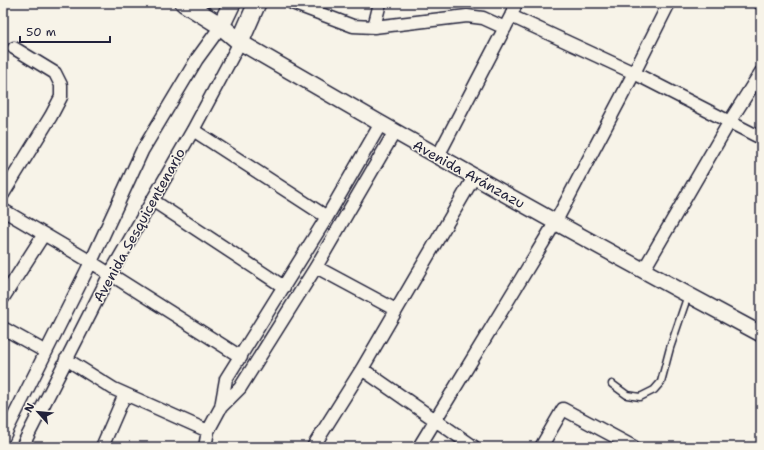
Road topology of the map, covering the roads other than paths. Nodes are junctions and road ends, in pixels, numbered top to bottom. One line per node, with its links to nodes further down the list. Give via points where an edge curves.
1 (184, 3): 9 (main road, Avenida Aránzazu)
2 (232, 3): 9 (main road, Avenida Sesquicentenario)
3 (257, 3): 12 (main road, Avenida Sesquicentenario)
4 (292, 3): 10 (street, via 353,26)
5 (380, 3): 10 (street)
6 (516, 3): 8 (street)
7 (670, 3): 15 (street)
8 (511, 16): 11 (street); 15 (street)
9 (221, 26): 12 (main road, Avenida Aránzazu); 31 (street, Avenida Sesquicentenario, via 197,59 142,151)
10 (374, 27): 11 (street, via 467,16 483,18)
11 (505, 28): 21 (street)
12 (240, 42): 17 (street, Avenida Aránzazu); 18 (street, Avenida Sesquicentenario)
13 (14, 48): 23 (street, via 55,72 61,85 62,97)
14 (761, 72): 16 (street)
15 (634, 73): 16 (street); 27 (street)
16 (730, 121): 20 (street); 33 (street)
17 (380, 124): 19 (street, Avenida Aránzazu); 26 (street)
18 (193, 130): 24 (street, Avenida Sesquicentenario); 26 (street)
19 (394, 132): 21 (street, Avenida Aránzazu); 30 (street)
20 (761, 138)
21 (438, 156): 22 (street, Avenida Aránzazu)
22 (474, 177): 27 (street, Avenida Aránzazu); 38 (street)
23 (3, 194)
24 (152, 200): 34 (street, Avenida Sesquicentenario); 35 (street)
25 (3, 210): 28 (street)
26 (327, 217): 29 (street)
27 (555, 223): 33 (street, Avenida Aránzazu); 48 (street)
28 (44, 234): 31 (street); 37 (street)
29 (308, 247): 30 (street); 35 (street)
30 (323, 256): 32 (street)
31 (91, 262): 34 (street); 41 (street, Avenida Sesquicentenario)
32 (316, 268): 38 (street); 47 (street, via 240,388)
33 (643, 271): 36 (street, Avenida Aránzazu)
34 (110, 274): 42 (street); 43 (street, Avenida Sesquicentenario)
35 (284, 288): 42 (street)
36 (688, 295): 40 (street, Avenida Aránzazu); 45 (lane, via 670,348 662,382 654,390 640,397 628,396)
37 (3, 298)
38 (396, 310): 44 (street)
39 (3, 328): 41 (street)
40 (761, 334)
41 (46, 352): 50 (street, Avenida Sesquicentenario)
42 (241, 357): 47 (street, via 226,379)
43 (66, 359): 46 (street); 51 (street, Avenida Sesquicentenario)
44 (362, 369): 48 (street); 54 (street)
45 (612, 384)
46 (125, 394): 49 (street); 52 (street)
47 (221, 407): 49 (street)
48 (436, 419): 55 (street); 56 (street)
49 (208, 431): 53 (street)
50 (3, 438)
51 (22, 447)
52 (102, 447)
53 (205, 447)
54 (313, 447)
55 (419, 447)
56 (474, 447)
57 (541, 447): 58 (street, via 563,409)
58 (634, 447)

